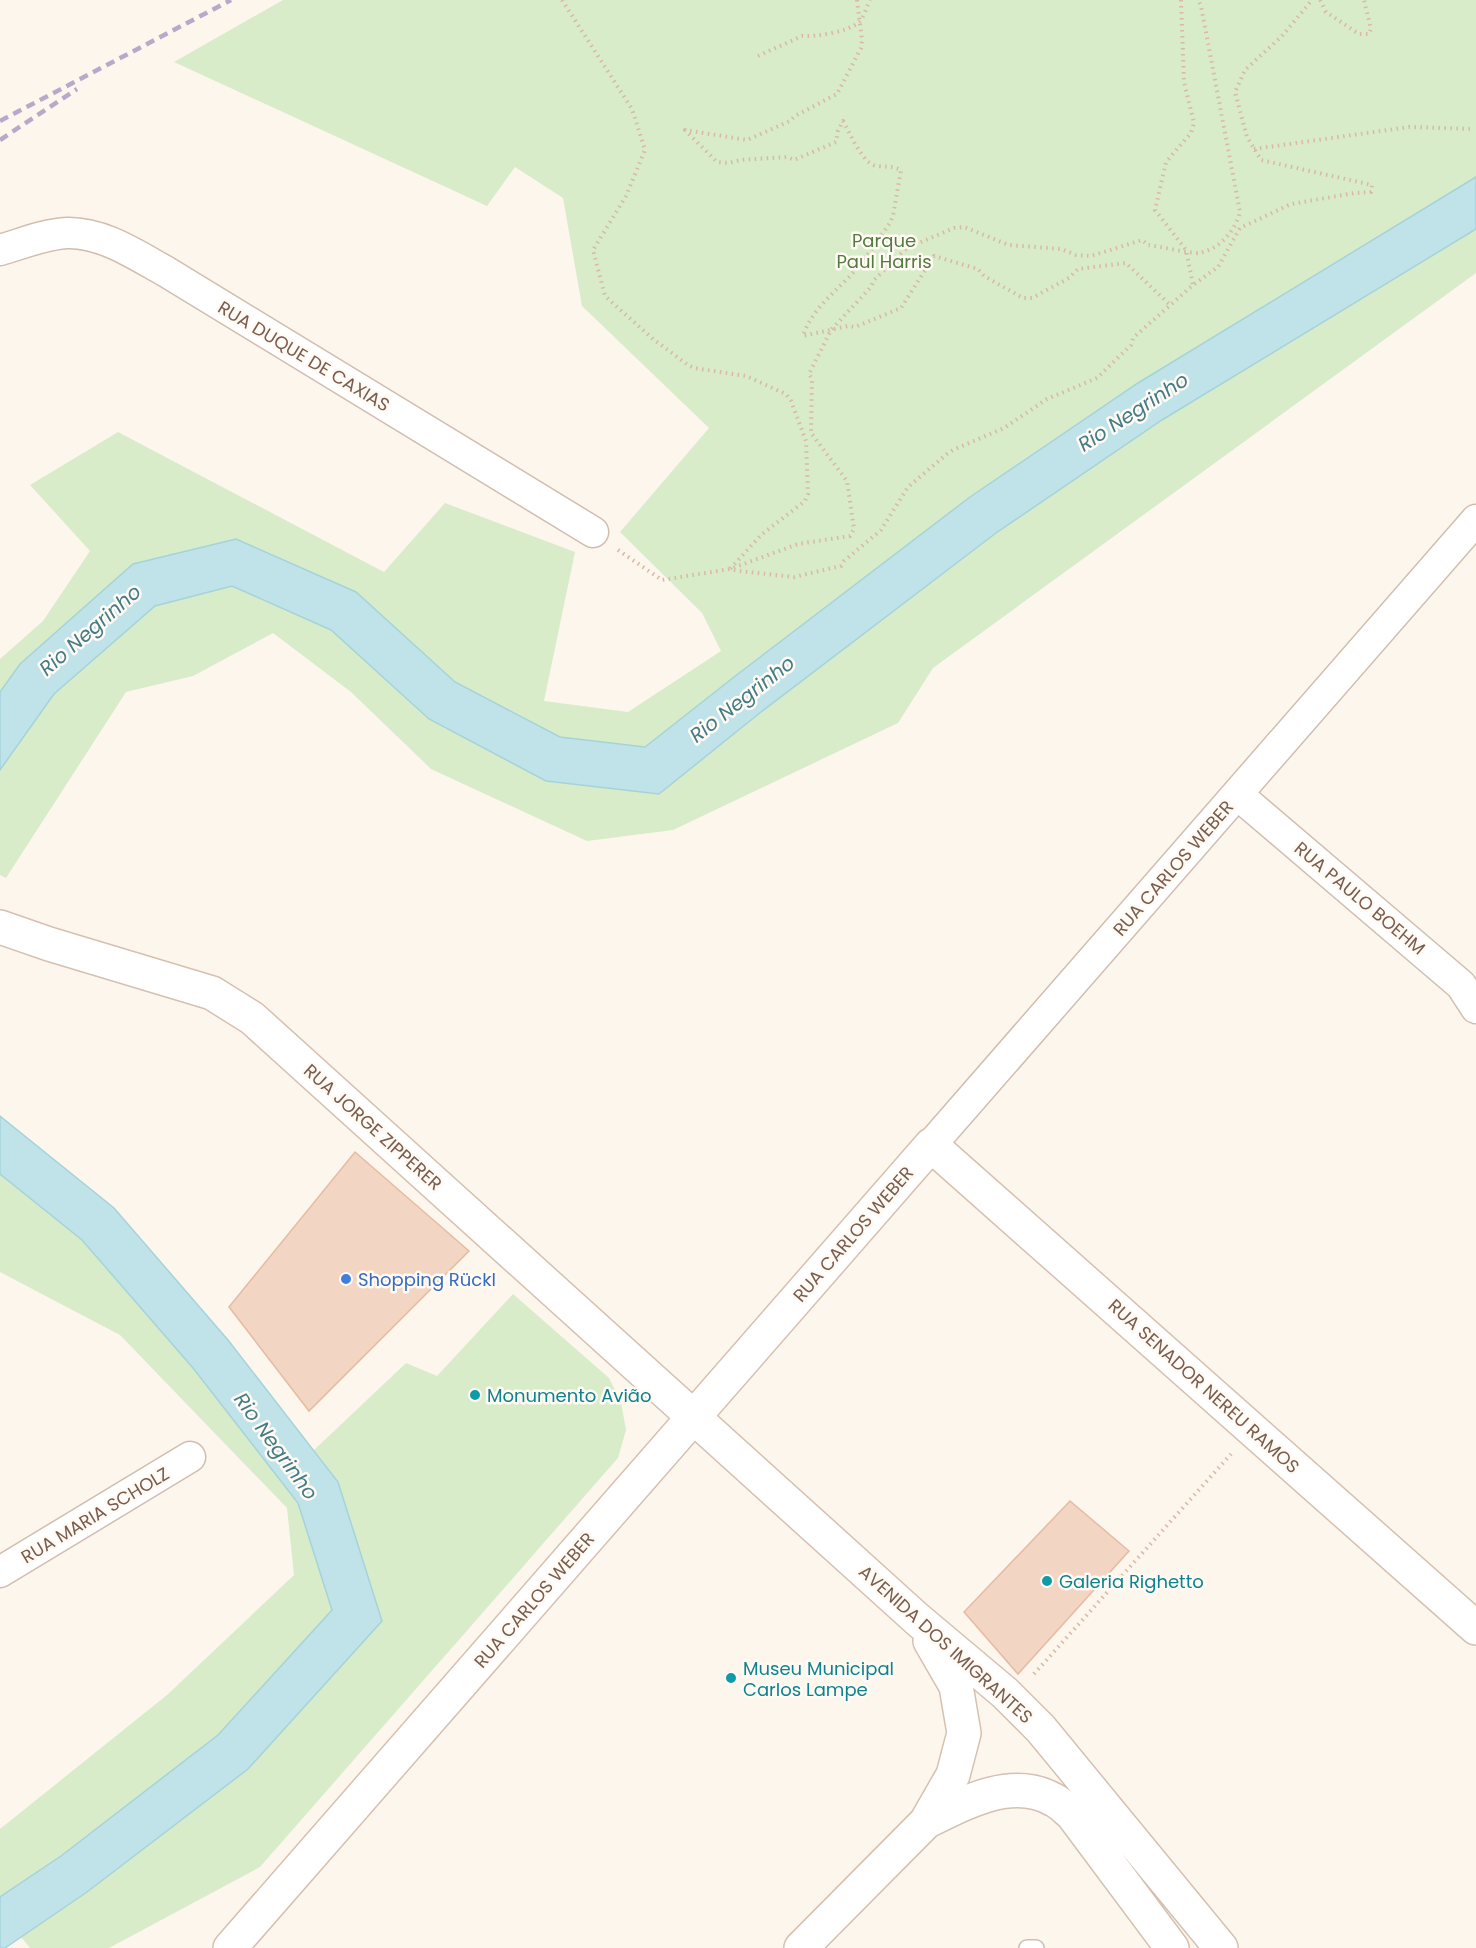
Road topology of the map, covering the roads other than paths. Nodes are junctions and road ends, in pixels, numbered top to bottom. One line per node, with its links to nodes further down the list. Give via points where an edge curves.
1 (0, 250): 3 (street, RUA DUQUE DE CAXIAS, via 67,233 94,236 129,251)
2 (1476, 520): 4 (street, RUA CARLOS WEBER)
3 (593, 532)
4 (1237, 794): 6 (street, RUA PAULO BOEHM, via 1461,985); 7 (street, RUA CARLOS WEBER)
5 (0, 927): 8 (main road, RUA JORGE ZIPPERER, via 212,993 243,1011)
6 (1476, 1008)
7 (931, 1145): 8 (main road, RUA CARLOS WEBER); 12 (main road, RUA SENADOR NEREU RAMOS)
8 (694, 1417): 11 (main road, AVENIDA DOS IMIGRANTES); 14 (main road, RUA CARLOS WEBER)
9 (190, 1457): 10 (street, RUA MARIA SCHOLZ)
10 (0, 1572)
11 (917, 1619): 13 (main road, via 957,1686 964,1733 953,1775); 19 (main road, AVENIDA DOS IMIGRANTES, via 1041,1729)
12 (1476, 1628)
13 (926, 1822): 15 (main road); 18 (main road, via 968,1801 1000,1792 1028,1791 1053,1799 1072,1814)
14 (230, 1948)
15 (801, 1948)
16 (1027, 1948): 17 (lane)
17 (1036, 1948)
18 (1172, 1948)
19 (1221, 1948)

